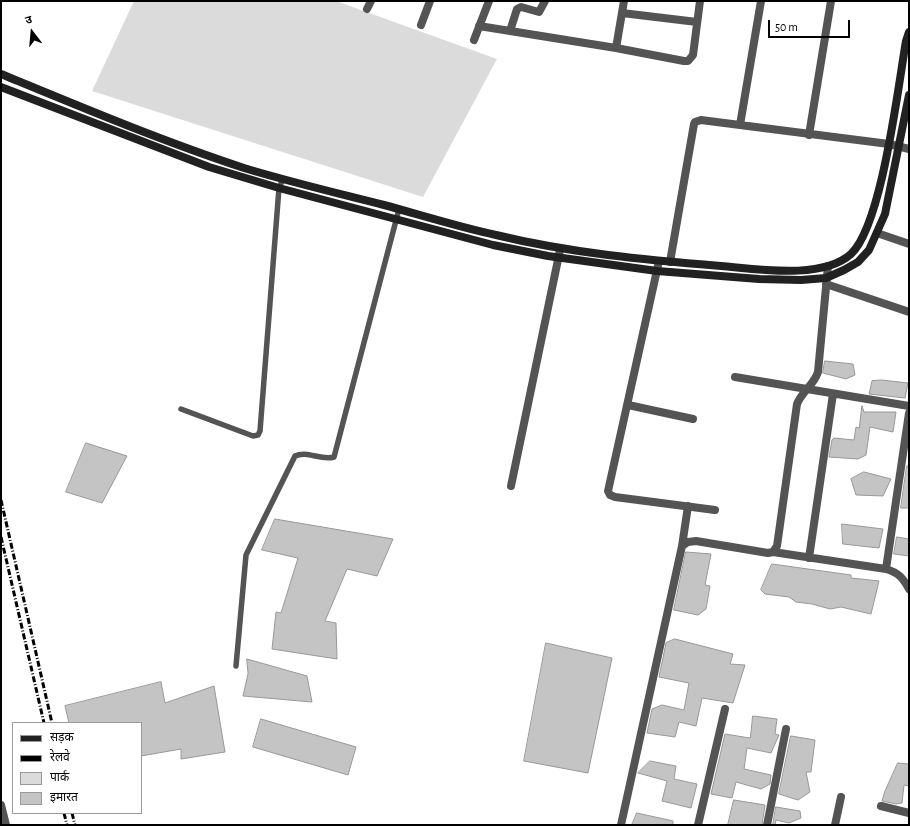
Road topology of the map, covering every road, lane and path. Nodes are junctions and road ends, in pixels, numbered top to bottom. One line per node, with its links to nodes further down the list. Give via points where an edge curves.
1 (371, 1): 9 (street)
2 (430, 1): 12 (street)
3 (489, 1): 13 (street)
4 (544, 1): 14 (street, via 539,12 521,7 517,9)
5 (624, 1): 10 (street)
6 (700, 1): 11 (street)
7 (761, 1): 23 (street)
8 (831, 1): 24 (street)
9 (367, 10)
10 (622, 13): 11 (street); 17 (street)
11 (697, 22): 17 (street, via 692,55 688,60)
12 (421, 25)
13 (479, 26): 14 (street); 16 (street)
14 (510, 31): 17 (street)
15 (909, 32): 25 (main road)
16 (474, 40)
17 (616, 48)
18 (1, 74): 21 (main road)
19 (1, 86): 22 (main road)
20 (909, 95): 26 (main road)
21 (67, 102): 22 (main road); 28 (main road, via 207,155)
22 (63, 111): 29 (main road, via 209,168)
23 (740, 125): 24 (street); 37 (street, via 701,120 694,124)
24 (809, 135): 25 (street)
25 (889, 144): 26 (street); 38 (main road, via 871,220 861,241 851,254)
26 (900, 146): 27 (street); 32 (main road, via 885,214)
27 (909, 149)
28 (283, 179): 29 (lane); 30 (main road)
29 (279, 188): 31 (main road); 47 (lane, via 260,432 253,436)
30 (399, 209): 31 (lane); 34 (main road, via 495,235)
31 (396, 218): 35 (main road, via 493,245); 58 (lane, via 334,457 329,459 301,454 295,456 246,555)
32 (877, 233): 33 (street); 40 (main road, via 869,250 858,262)
33 (909, 244)
34 (561, 248): 35 (street); 36 (main road)
35 (560, 258): 39 (main road); 50 (street)
36 (659, 261): 37 (main road); 39 (street)
37 (670, 262): 38 (main road, via 795,271)
38 (828, 266): 40 (street)
39 (658, 271): 40 (main road); 45 (street)
40 (826, 281): 41 (street); 43 (street, via 818,372)
41 (909, 312)
42 (734, 377): 43 (street)
43 (807, 389): 44 (street); 54 (street, via 799,398 777,546)
44 (833, 394): 46 (street); 55 (street)
45 (628, 405): 49 (street); 51 (street, via 609,485 610,495)
46 (909, 406)
47 (180, 409)
48 (909, 413): 56 (street)
49 (693, 419)
50 (511, 486)
51 (688, 506): 52 (street); 53 (street)
52 (715, 510)
53 (682, 546): 54 (street, via 688,542 696,542); 66 (street)
54 (773, 552): 55 (street)
55 (808, 558): 56 (street)
56 (886, 569): 57 (street, via 897,572)
57 (909, 589)
58 (236, 666)
59 (725, 709): 67 (street)
60 (786, 728): 68 (street)
61 (841, 797): 69 (street)
62 (1, 805): 65 (street)
63 (881, 806): 64 (street)
64 (909, 812)
65 (4, 820)
66 (621, 825)
67 (698, 825)
68 (767, 825)
69 (835, 825)

